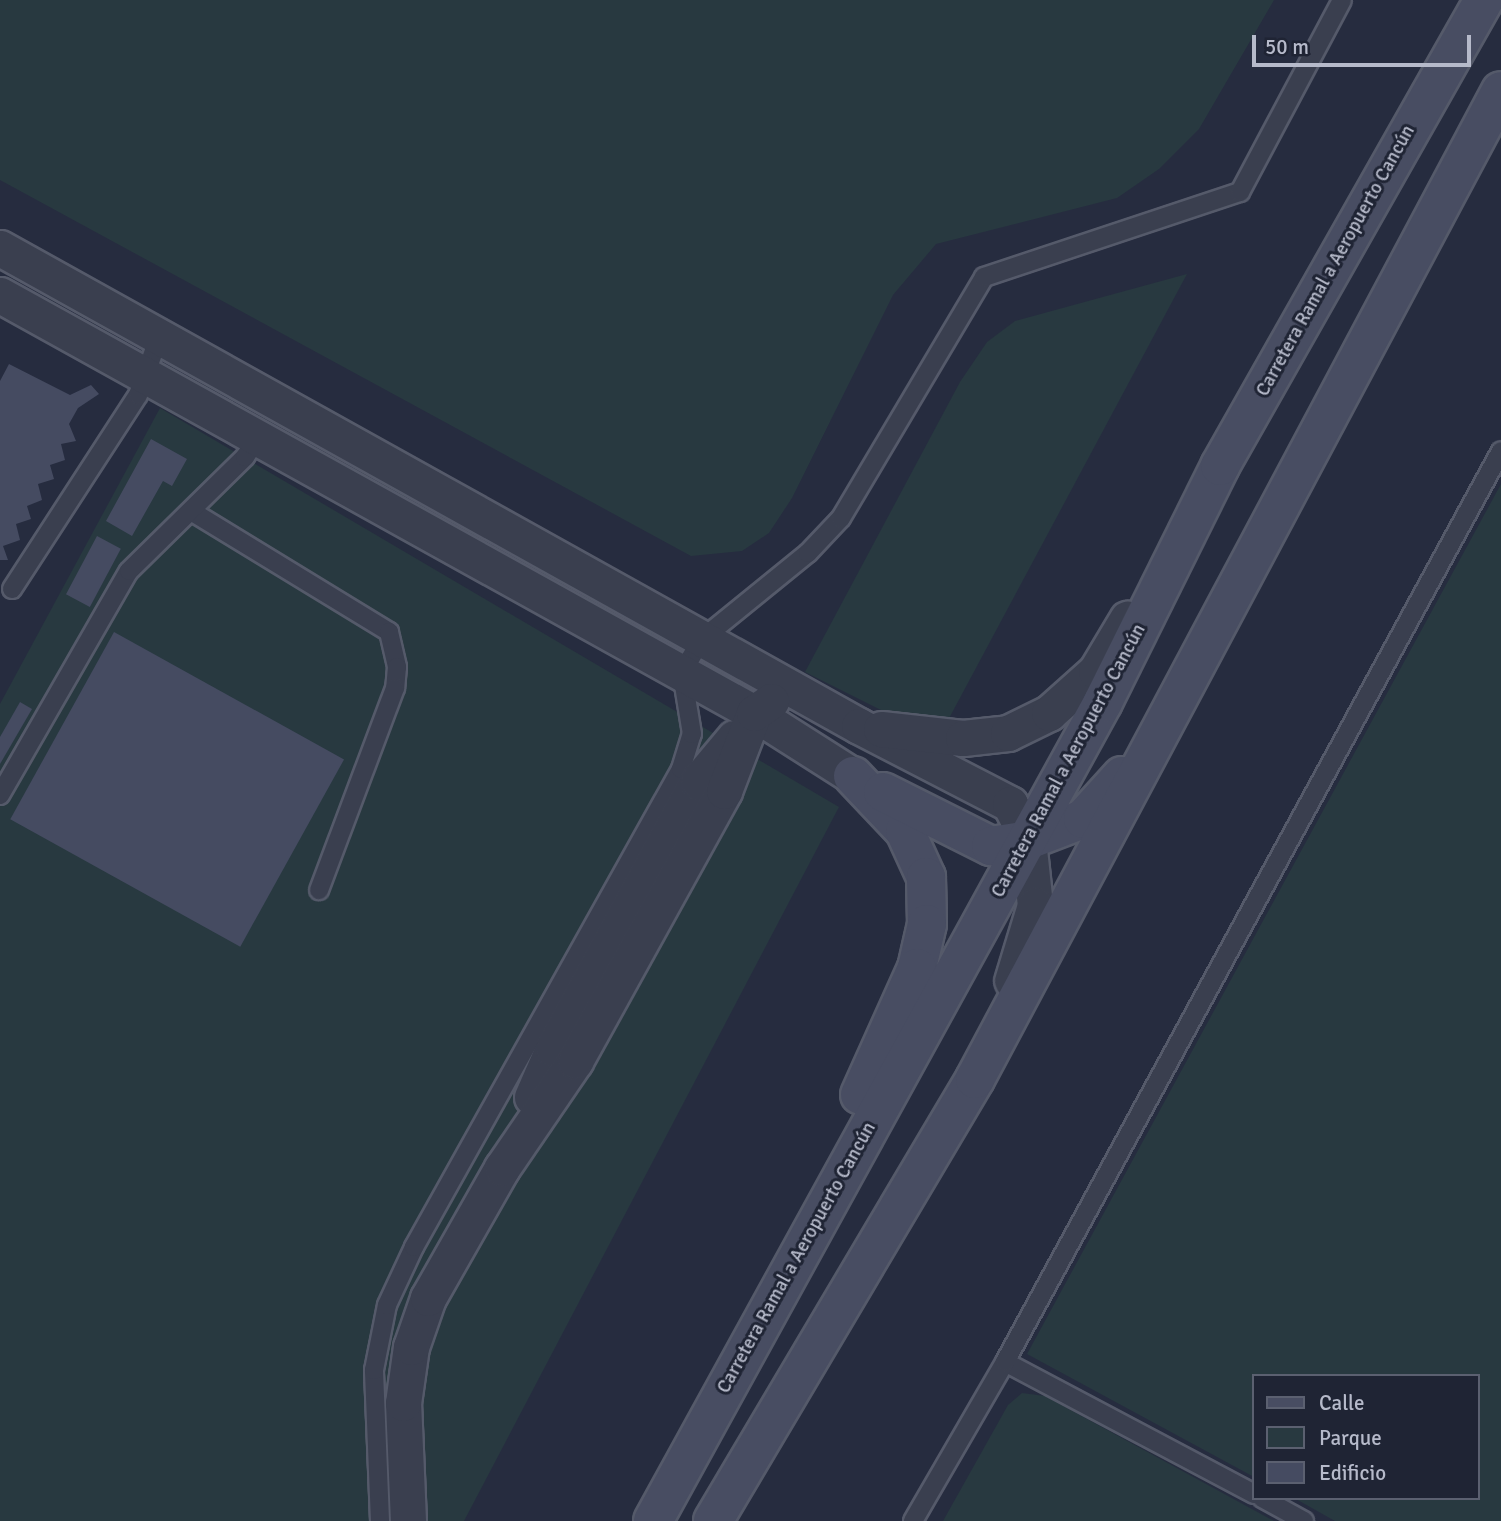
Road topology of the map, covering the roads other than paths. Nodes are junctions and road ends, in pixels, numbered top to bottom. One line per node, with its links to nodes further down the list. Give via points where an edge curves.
1 (1342, 0): 13 (lane, via 1240,192 984,277 841,518 808,552)
2 (1483, 0): 10 (main road, Carretera Ramal a Aeropuerto Cancún)
3 (1501, 91): 18 (main road)
4 (0, 248): 6 (street)
5 (0, 295): 7 (street)
6 (159, 337): 7 (lane); 13 (street)
7 (146, 376): 8 (street); 12 (lane)
8 (257, 439): 11 (lane); 14 (street)
9 (1501, 451): 25 (lane)
10 (1220, 466): 17 (street, via 1096,671 1049,713 1008,733 963,738); 21 (main road, Carretera Ramal a Aeropuerto Cancún, via 1103,702)
11 (191, 511): 20 (lane, via 128,570); 22 (lane, via 389,632 397,667 395,688)
12 (12, 589)
13 (702, 639): 14 (lane); 15 (street)
14 (682, 673): 16 (street); 28 (lane, via 692,734 681,769 414,1247 387,1305 374,1370)
15 (791, 687): 16 (street); 17 (street)
16 (754, 713): 19 (street); 29 (street, via 724,791 575,1061 502,1168 428,1298 411,1347 404,1403)
17 (859, 726): 21 (street, via 1010,804)
18 (1163, 730): 21 (main road, via 1083,819); 23 (main road)
19 (853, 776): 21 (main road, via 991,846); 24 (main road, via 905,831 926,877 927,924 916,968 819,1185)
20 (0, 796)
21 (1027, 841): 23 (street, via 1035,905 1031,931); 24 (main road, Carretera Ramal a Aeropuerto Cancún)
22 (319, 890)
23 (975, 1079): 31 (main road)
24 (776, 1294): 30 (main road, Carretera Ramal a Aeropuerto Cancún)
25 (1005, 1362): 26 (lane); 32 (lane)
26 (1252, 1493)
27 (1266, 1500): 33 (lane)
28 (380, 1521)
29 (408, 1521)
30 (653, 1521)
31 (713, 1521)
32 (913, 1521)
33 (1304, 1521)

